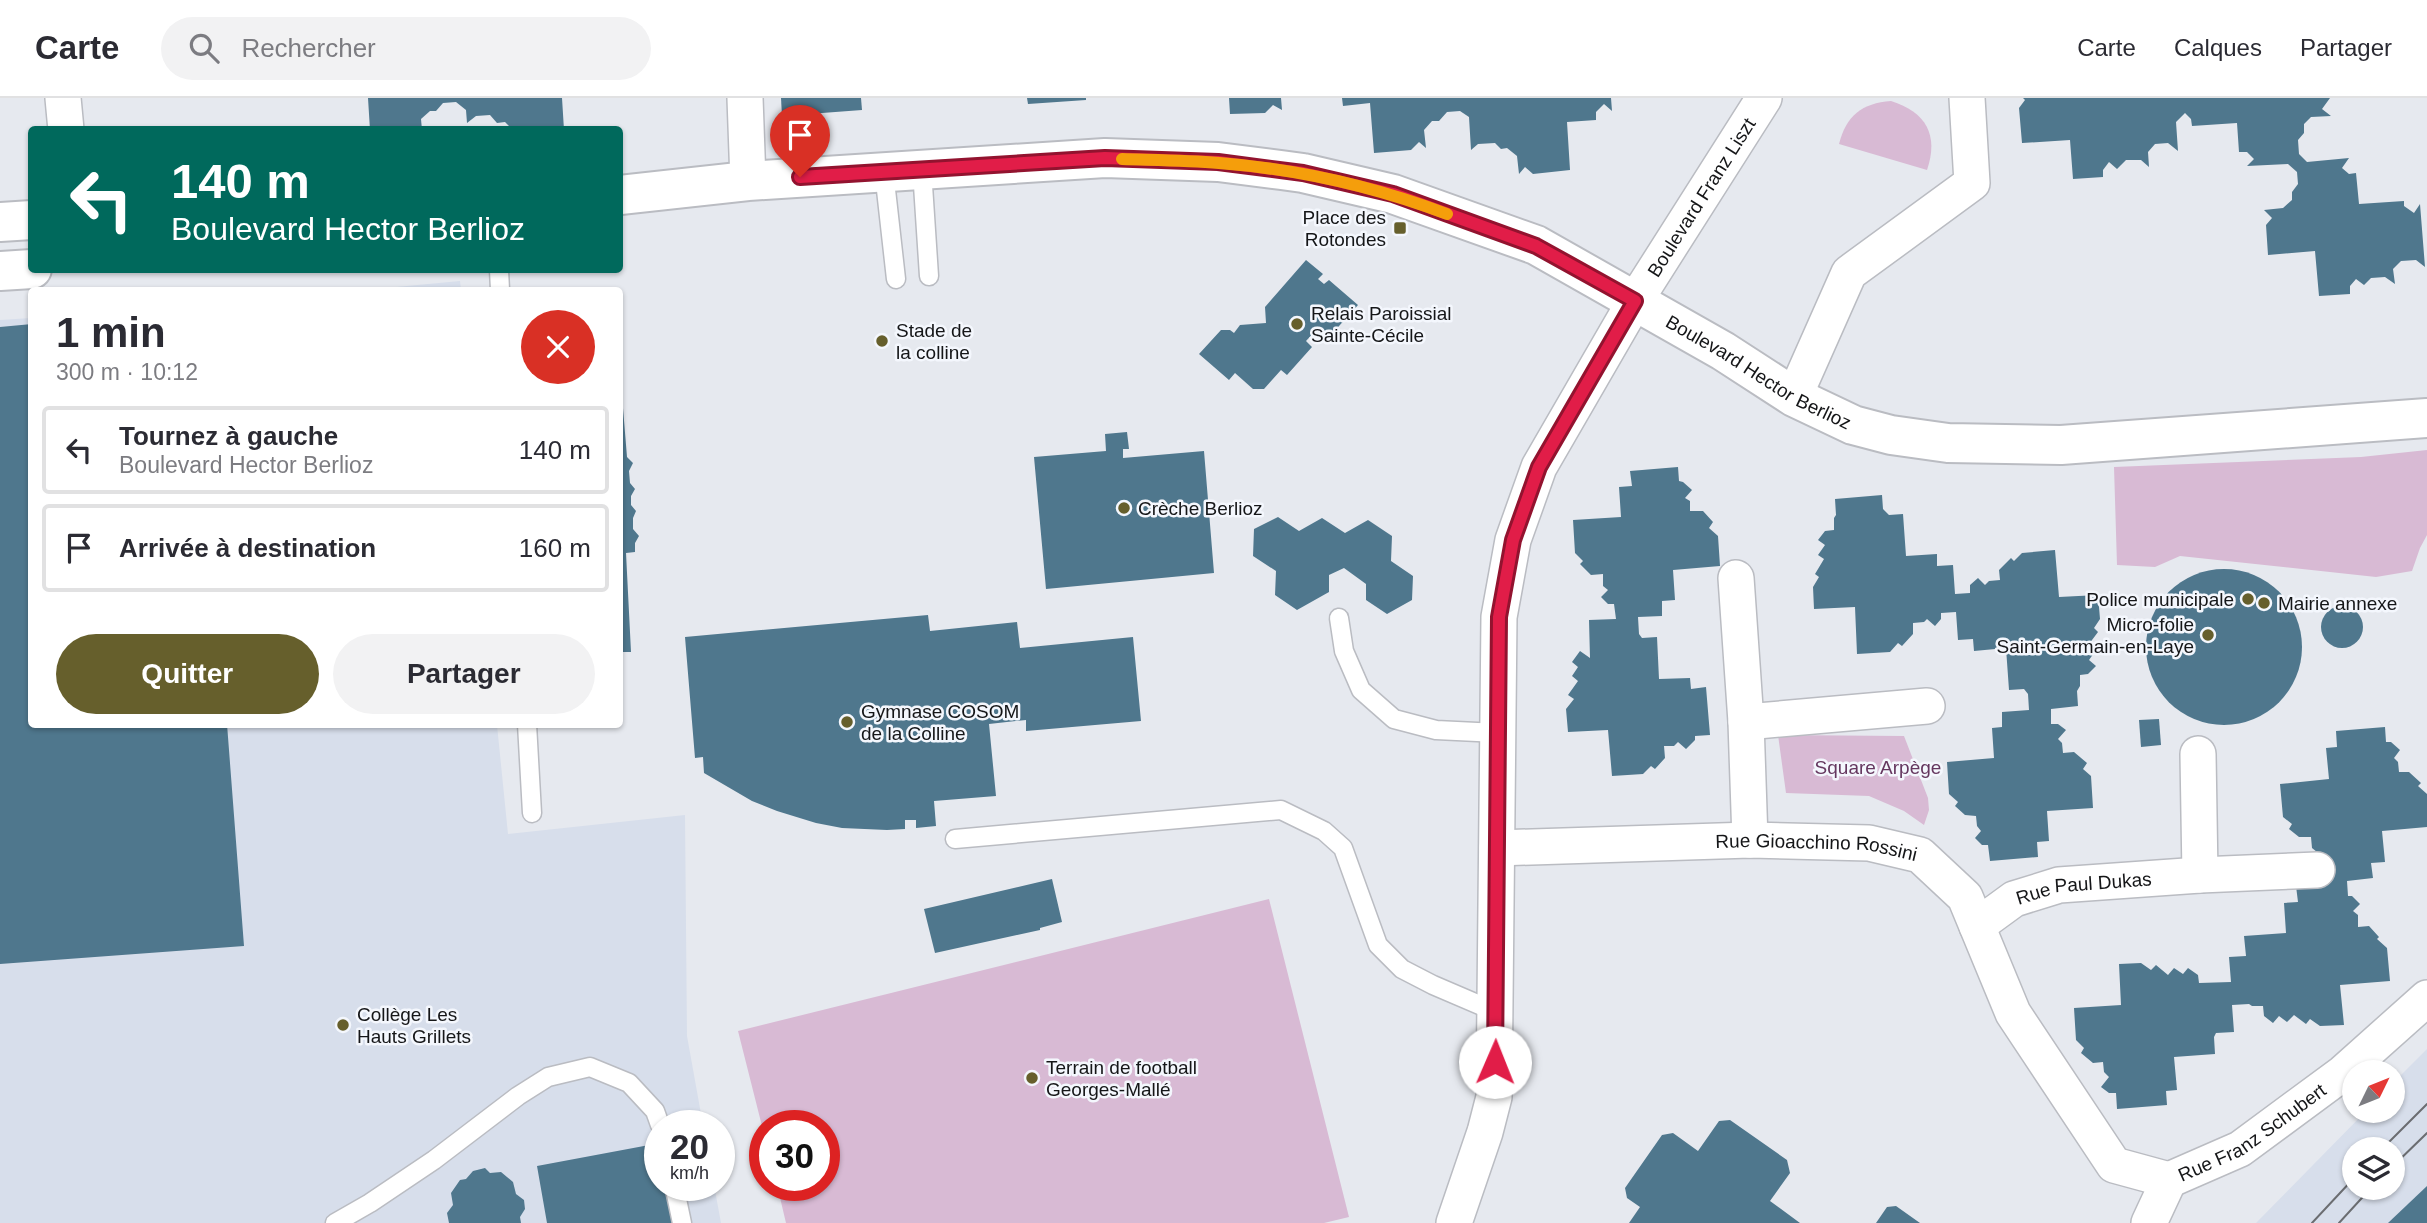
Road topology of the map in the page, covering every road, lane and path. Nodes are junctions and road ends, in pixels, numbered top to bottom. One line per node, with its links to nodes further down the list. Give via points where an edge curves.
1 (63, 98): 5 (street)
2 (745, 98): 8 (street)
3 (1967, 98): 17 (street, via 1972,183 1849,273)
4 (1762, 99): 16 (street, Boulevard Franz Liszt)
5 (66, 126)
6 (922, 170): 7 (street, Boulevard Hector Berlioz); 14 (lane); 16 (street, Boulevard Hector Berlioz, via 1105,158 1218,162 1303,173 1393,194 1536,246)
7 (884, 172): 8 (street, Boulevard Hector Berlioz); 15 (lane)
8 (748, 181): 9 (street, Boulevard Hector Berlioz)
9 (623, 195)
10 (28, 220): 11 (street)
11 (0, 222)
12 (28, 269): 13 (street)
13 (0, 271)
14 (929, 276)
15 (896, 279)
16 (1635, 301): 17 (street, Boulevard Hector Berlioz); 24 (street, Boulevard Franz Liszt, via 1539,467 1513,540 1499,617)
17 (1794, 397): 18 (street, Boulevard Hector Berlioz, via 1853,425 1948,443 2061,445)
18 (2427, 418)
19 (1736, 578): 22 (street)
20 (1339, 618): 24 (lane, via 1344,651 1361,690 1394,719 1436,730)
21 (1927, 706): 22 (street)
22 (1746, 722): 28 (street)
23 (527, 728): 26 (lane)
24 (1498, 733): 29 (street, Boulevard Franz Liszt)
25 (2198, 754): 31 (street)
26 (532, 813)
27 (955, 839): 34 (lane, via 1281,810 1324,831 1343,848 1378,945 1402,969)
28 (1750, 840): 29 (street, Rue Gioacchino Rossini); 32 (street, Rue Gioacchino Rossini, via 1869,843 1920,855 1965,897)
29 (1497, 848): 34 (street, Boulevard Franz Liszt)
30 (2317, 870): 31 (street, Rue Paul Dukas)
31 (2200, 875): 32 (street, Rue Paul Dukas, via 2059,885 2014,899)
32 (1977, 926): 36 (street, Rue Gioacchino Rossini, via 2013,1013 2114,1165)
33 (2427, 998): 36 (street, Rue Franz Schubert, via 2343,1073 2240,1149)
34 (1496, 1013): 38 (street, Boulevard Franz Liszt, via 1494,1097)
35 (654, 1110): 39 (lane, via 628,1083 590,1066 548,1077 434,1160)
36 (2169, 1180): 41 (street)
37 (677, 1201): 40 (lane)
38 (1461, 1220)
39 (335, 1223)
40 (682, 1223)
41 (2149, 1223)

